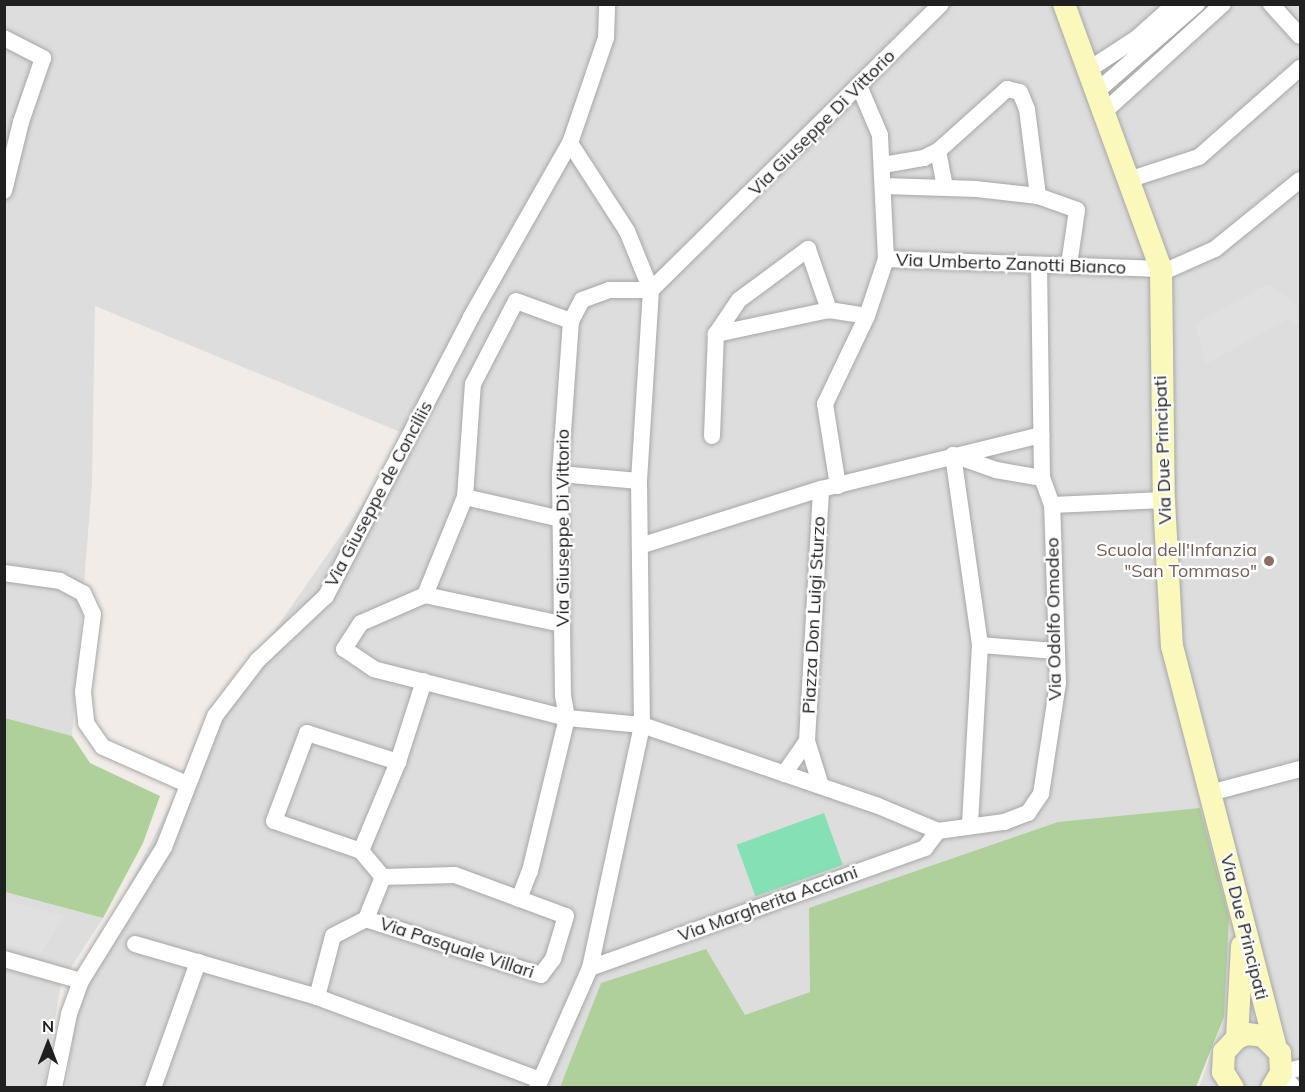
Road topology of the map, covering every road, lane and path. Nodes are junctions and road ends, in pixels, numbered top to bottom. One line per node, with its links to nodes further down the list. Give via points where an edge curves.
1 (607, 4): 14 (street, Via Giuseppe de Conciliis, via 606,38)
2 (941, 4): 12 (street, Via Giuseppe Di Vittorio)
3 (1064, 4): 11 (street, Via Due Principati)
4 (1175, 4): 11 (street, via 1137,38)
5 (1197, 4): 13 (street)
6 (1223, 4): 13 (street)
7 (1271, 4): 8 (street)
8 (1300, 36)
9 (4, 38): 21 (street, via 43,58)
10 (1300, 68): 17 (street, via 1199,157)
11 (1088, 70): 13 (street, Via Due Principati)
12 (860, 88): 16 (street, via 880,135); 27 (street, Via Giuseppe Di Vittorio)
13 (1101, 101): 17 (street, Via Due Principati)
14 (570, 143): 27 (street, via 627,231); 57 (street, Via Giuseppe de Conciliis, via 471,316 326,596 258,660 214,716)
15 (938, 151): 16 (street, via 924,158); 20 (street); 22 (street, via 1007,89 1020,92 1027,109)
16 (882, 165): 19 (street)
17 (1131, 179): 26 (street, Via Due Principati)
18 (1300, 180): 26 (street, via 1215,249)
19 (884, 186): 20 (street); 23 (street)
20 (945, 187): 22 (street)
21 (4, 190)
22 (1038, 196): 25 (street, via 1077,210)
23 (886, 259): 24 (street, Via Umberto Zanotti Bianco); 29 (street, Via Umberto Zanotti Bianco)
24 (1039, 265): 25 (street, Via Umberto Zanotti Bianco); 32 (street, Via Odolfo Omodeo)
25 (1069, 265): 26 (street, Via Umberto Zanotti Bianco)
26 (1161, 272): 41 (street, Via Due Principati)
27 (651, 290): 30 (street, via 609,290 582,300); 37 (street)
28 (829, 310): 29 (street); 31 (street); 31 (street, via 808,249 739,300)
29 (867, 316): 38 (street, Via Umberto Zanotti Bianco, via 825,404)
30 (571, 321): 35 (street, Via Giuseppe Di Vittorio); 40 (street, via 516,301 473,384)
31 (716, 334): 33 (street)
32 (1041, 435): 34 (street); 36 (street, Via Odolfo Omodeo)
33 (712, 436)
34 (953, 455): 36 (street, via 996,470); 38 (street); 48 (street)
35 (560, 474): 37 (street); 43 (street, Via Giuseppe Di Vittorio)
36 (1042, 478): 42 (street, Via Odolfo Omodeo)
37 (639, 481): 44 (street)
38 (838, 486): 39 (street)
39 (821, 489): 44 (street); 53 (street, Piazza Don Luigi Sturzo)
40 (465, 497): 43 (street); 46 (street)
41 (1164, 500): 42 (street); 59 (street, Via Due Principati, via 1172,646)
42 (1052, 505): 49 (street, Via Odolfo Omodeo)
43 (561, 519): 47 (street, Via Giuseppe Di Vittorio)
44 (640, 546): 52 (street)
45 (4, 573): 57 (street, via 60,581 83,593 93,614 83,692 86,723 103,747)
46 (425, 596): 47 (street); 50 (street, via 362,623 344,649 374,669)
47 (562, 624): 51 (street, Via Giuseppe Di Vittorio)
48 (980, 645): 49 (street); 60 (street)
49 (1057, 651): 60 (street, Via Odolfo Omodeo, via 1058,683 1041,794 1028,813 1004,822)
50 (424, 681): 51 (street); 54 (street)
51 (567, 718): 52 (street); 64 (street, Via Giuseppe Di Vittorio, via 530,871)
52 (642, 725): 56 (street); 70 (street)
53 (807, 741): 56 (street); 58 (street, Piazza Don Luigi Sturzo)
54 (398, 762): 62 (street); 62 (street, via 307,733 274,821)
55 (1300, 770): 59 (street)
56 (784, 774): 58 (street)
57 (187, 784): 71 (street, Via Giuseppe de Conciliis, via 164,848)
58 (821, 786): 61 (street)
59 (1210, 793): 66 (street, Via Due Principati)
60 (970, 824): 61 (street)
61 (938, 831): 70 (street, Via Margherita Acciani, via 925,848)
62 (362, 851): 63 (street)
63 (383, 877): 64 (street, via 455,876); 65 (street, Via Pasquale Villari)
64 (519, 899): 65 (street, Via Pasquale Villari, via 566,916 553,959 541,975)
65 (366, 919): 72 (street, Via Pasquale Villari, via 333,936)
66 (1244, 923): 73 (street); 74 (street, Via Due Principati)
67 (135, 944): 69 (street)
68 (4, 959): 71 (street)
69 (198, 962): 72 (street); 79 (street)
70 (591, 968): 77 (street)
71 (81, 981): 78 (street, Via Giuseppe de Conciliis, via 69,1014)
72 (317, 997): 77 (street)
73 (1237, 1038): 74 (street, via 1257,1034); 76 (street, via 1224,1052)
74 (1275, 1044): 75 (street, Via Due Principati)
75 (1287, 1079)
76 (1225, 1082)
77 (538, 1084)
78 (54, 1088)
79 (153, 1088)

